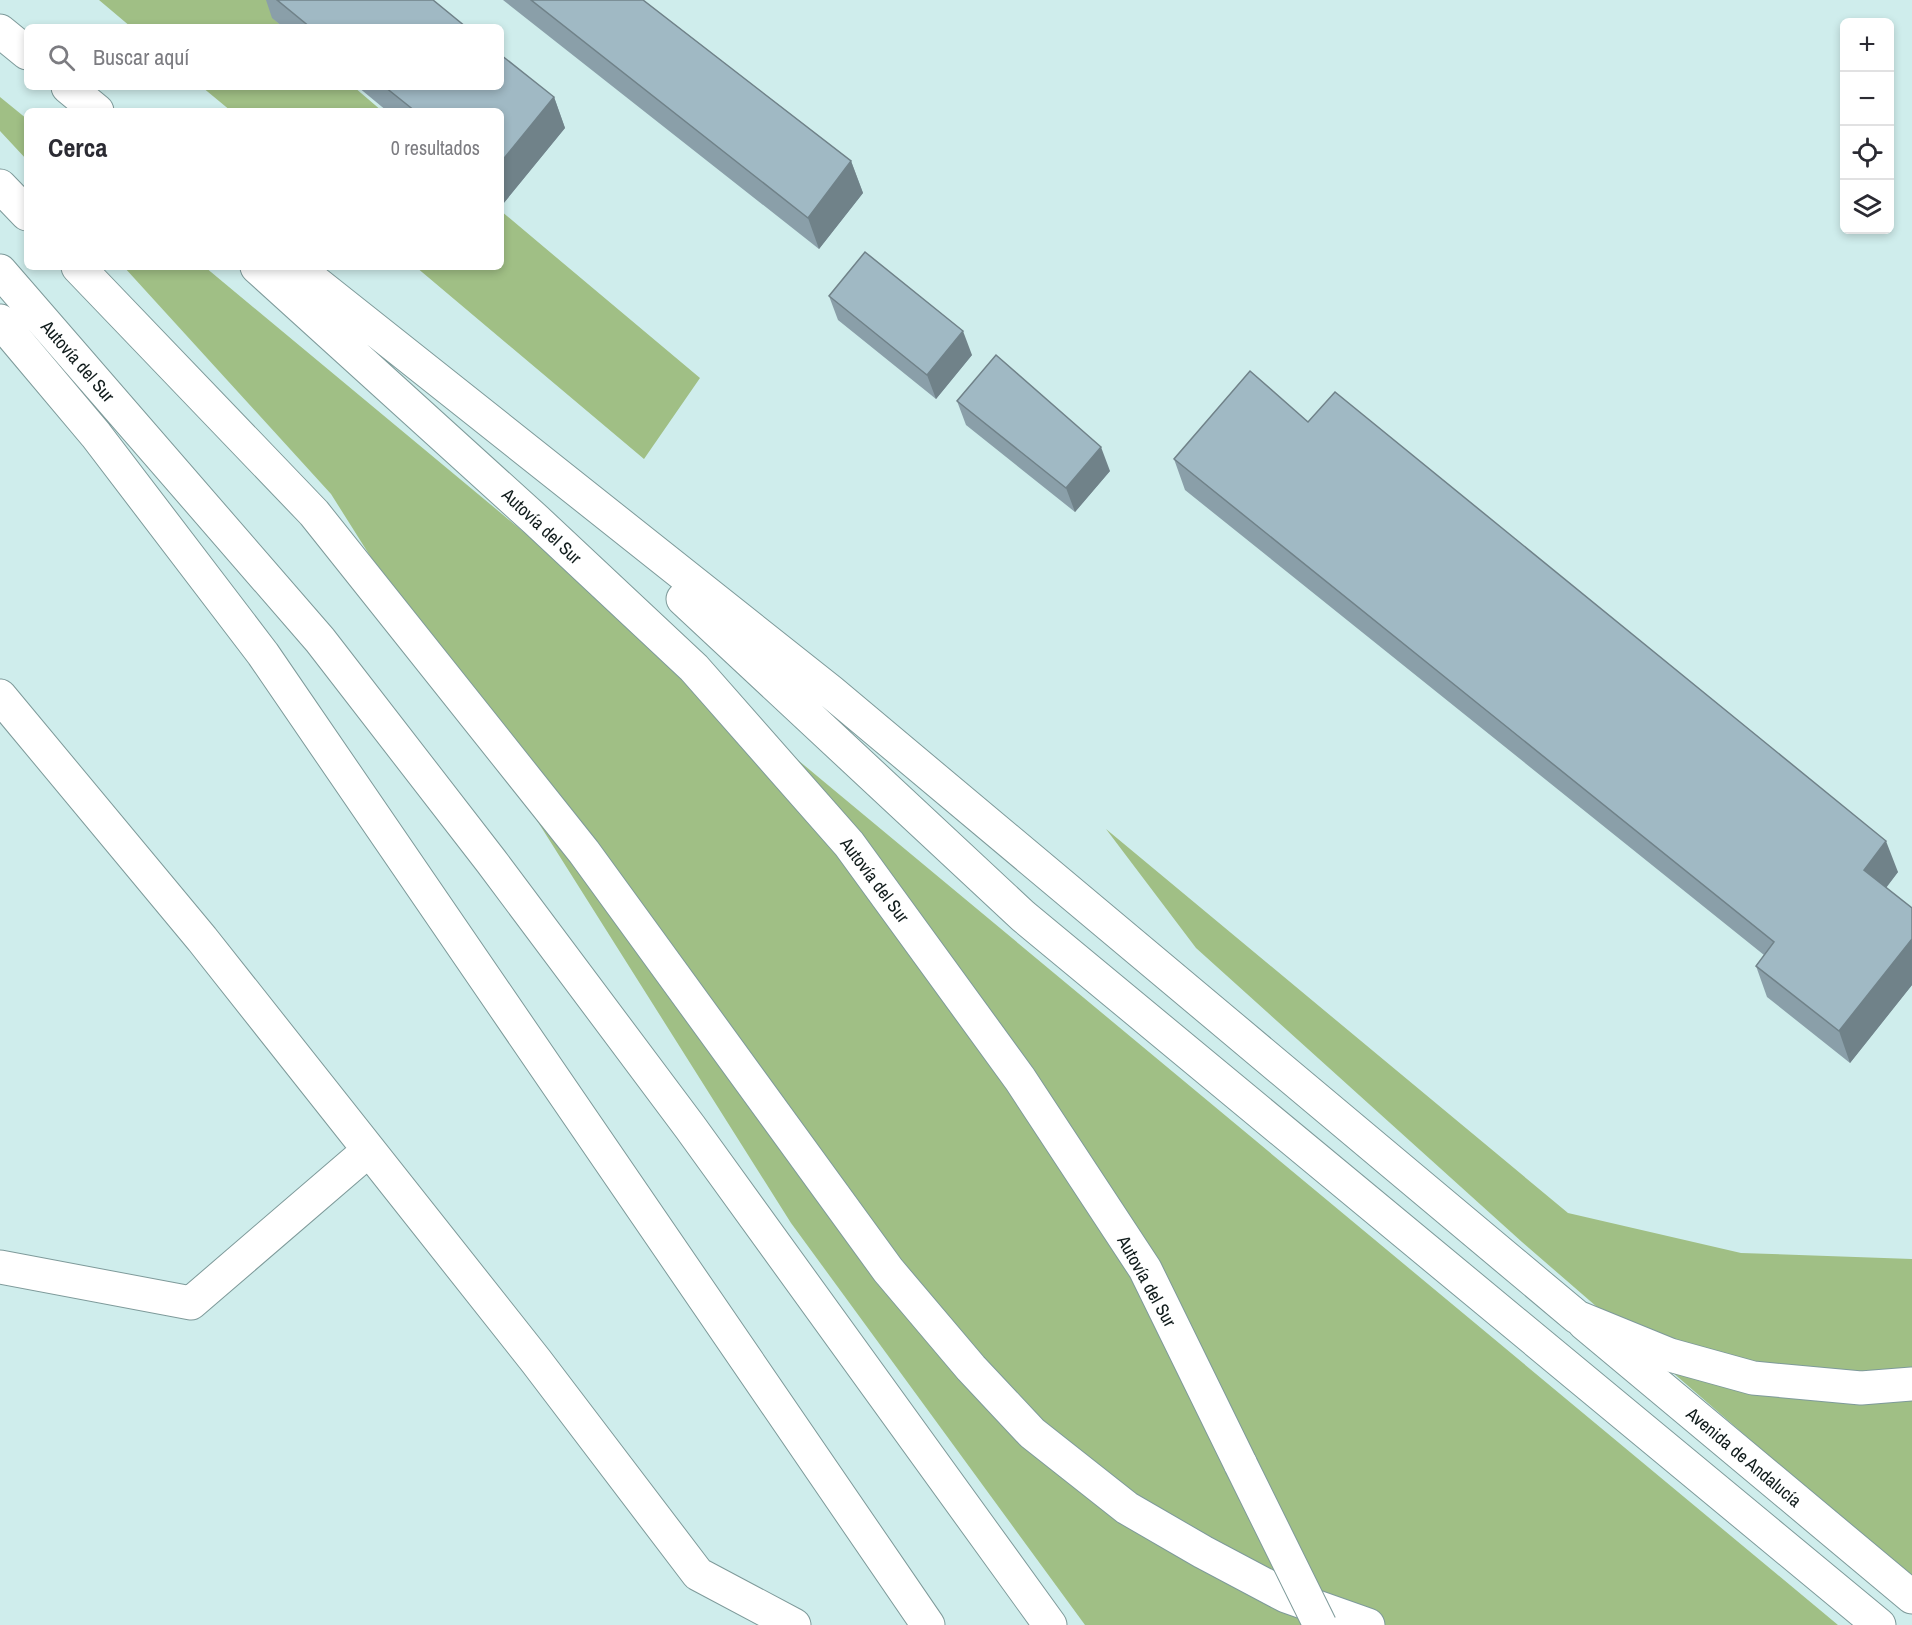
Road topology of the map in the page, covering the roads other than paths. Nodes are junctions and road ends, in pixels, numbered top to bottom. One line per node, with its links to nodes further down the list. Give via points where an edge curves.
1 (0, 31): 2 (main road)
2 (24, 51)
3 (72, 90): 4 (main road)
4 (93, 108)
5 (0, 186): 6 (main road)
6 (24, 211)
7 (81, 270): 23 (main road, via 314,513 584,852 888,1270 971,1368 1032,1432 1127,1508 1286,1596)
8 (260, 270): 22 (main road, Autovía del Sur, bridge, via 694,668 849,844 1020,1079 1145,1269)
9 (300, 270): 12 (main road)
10 (0, 271): 21 (main road, Autovía del Sur, via 327,649 690,1127)
11 (0, 321): 20 (main road, via 96,435 263,654)
12 (493, 422): 16 (main road, Avenida de Andalucía, via 830,691); 24 (main road, via 1023,916)
13 (0, 696): 14 (main road, via 202,939)
14 (369, 1150): 15 (main road, via 191,1304); 19 (main road, via 698,1574)
15 (0, 1267)
16 (1577, 1317): 17 (main road, via 1670,1355 1753,1378 1861,1388); 18 (main road, Avenida de Andalucía)
17 (1912, 1384)
18 (1912, 1597)
19 (794, 1625)
20 (928, 1625)
21 (1050, 1625)
22 (1320, 1625)
23 (1368, 1625)
24 (1879, 1625)

